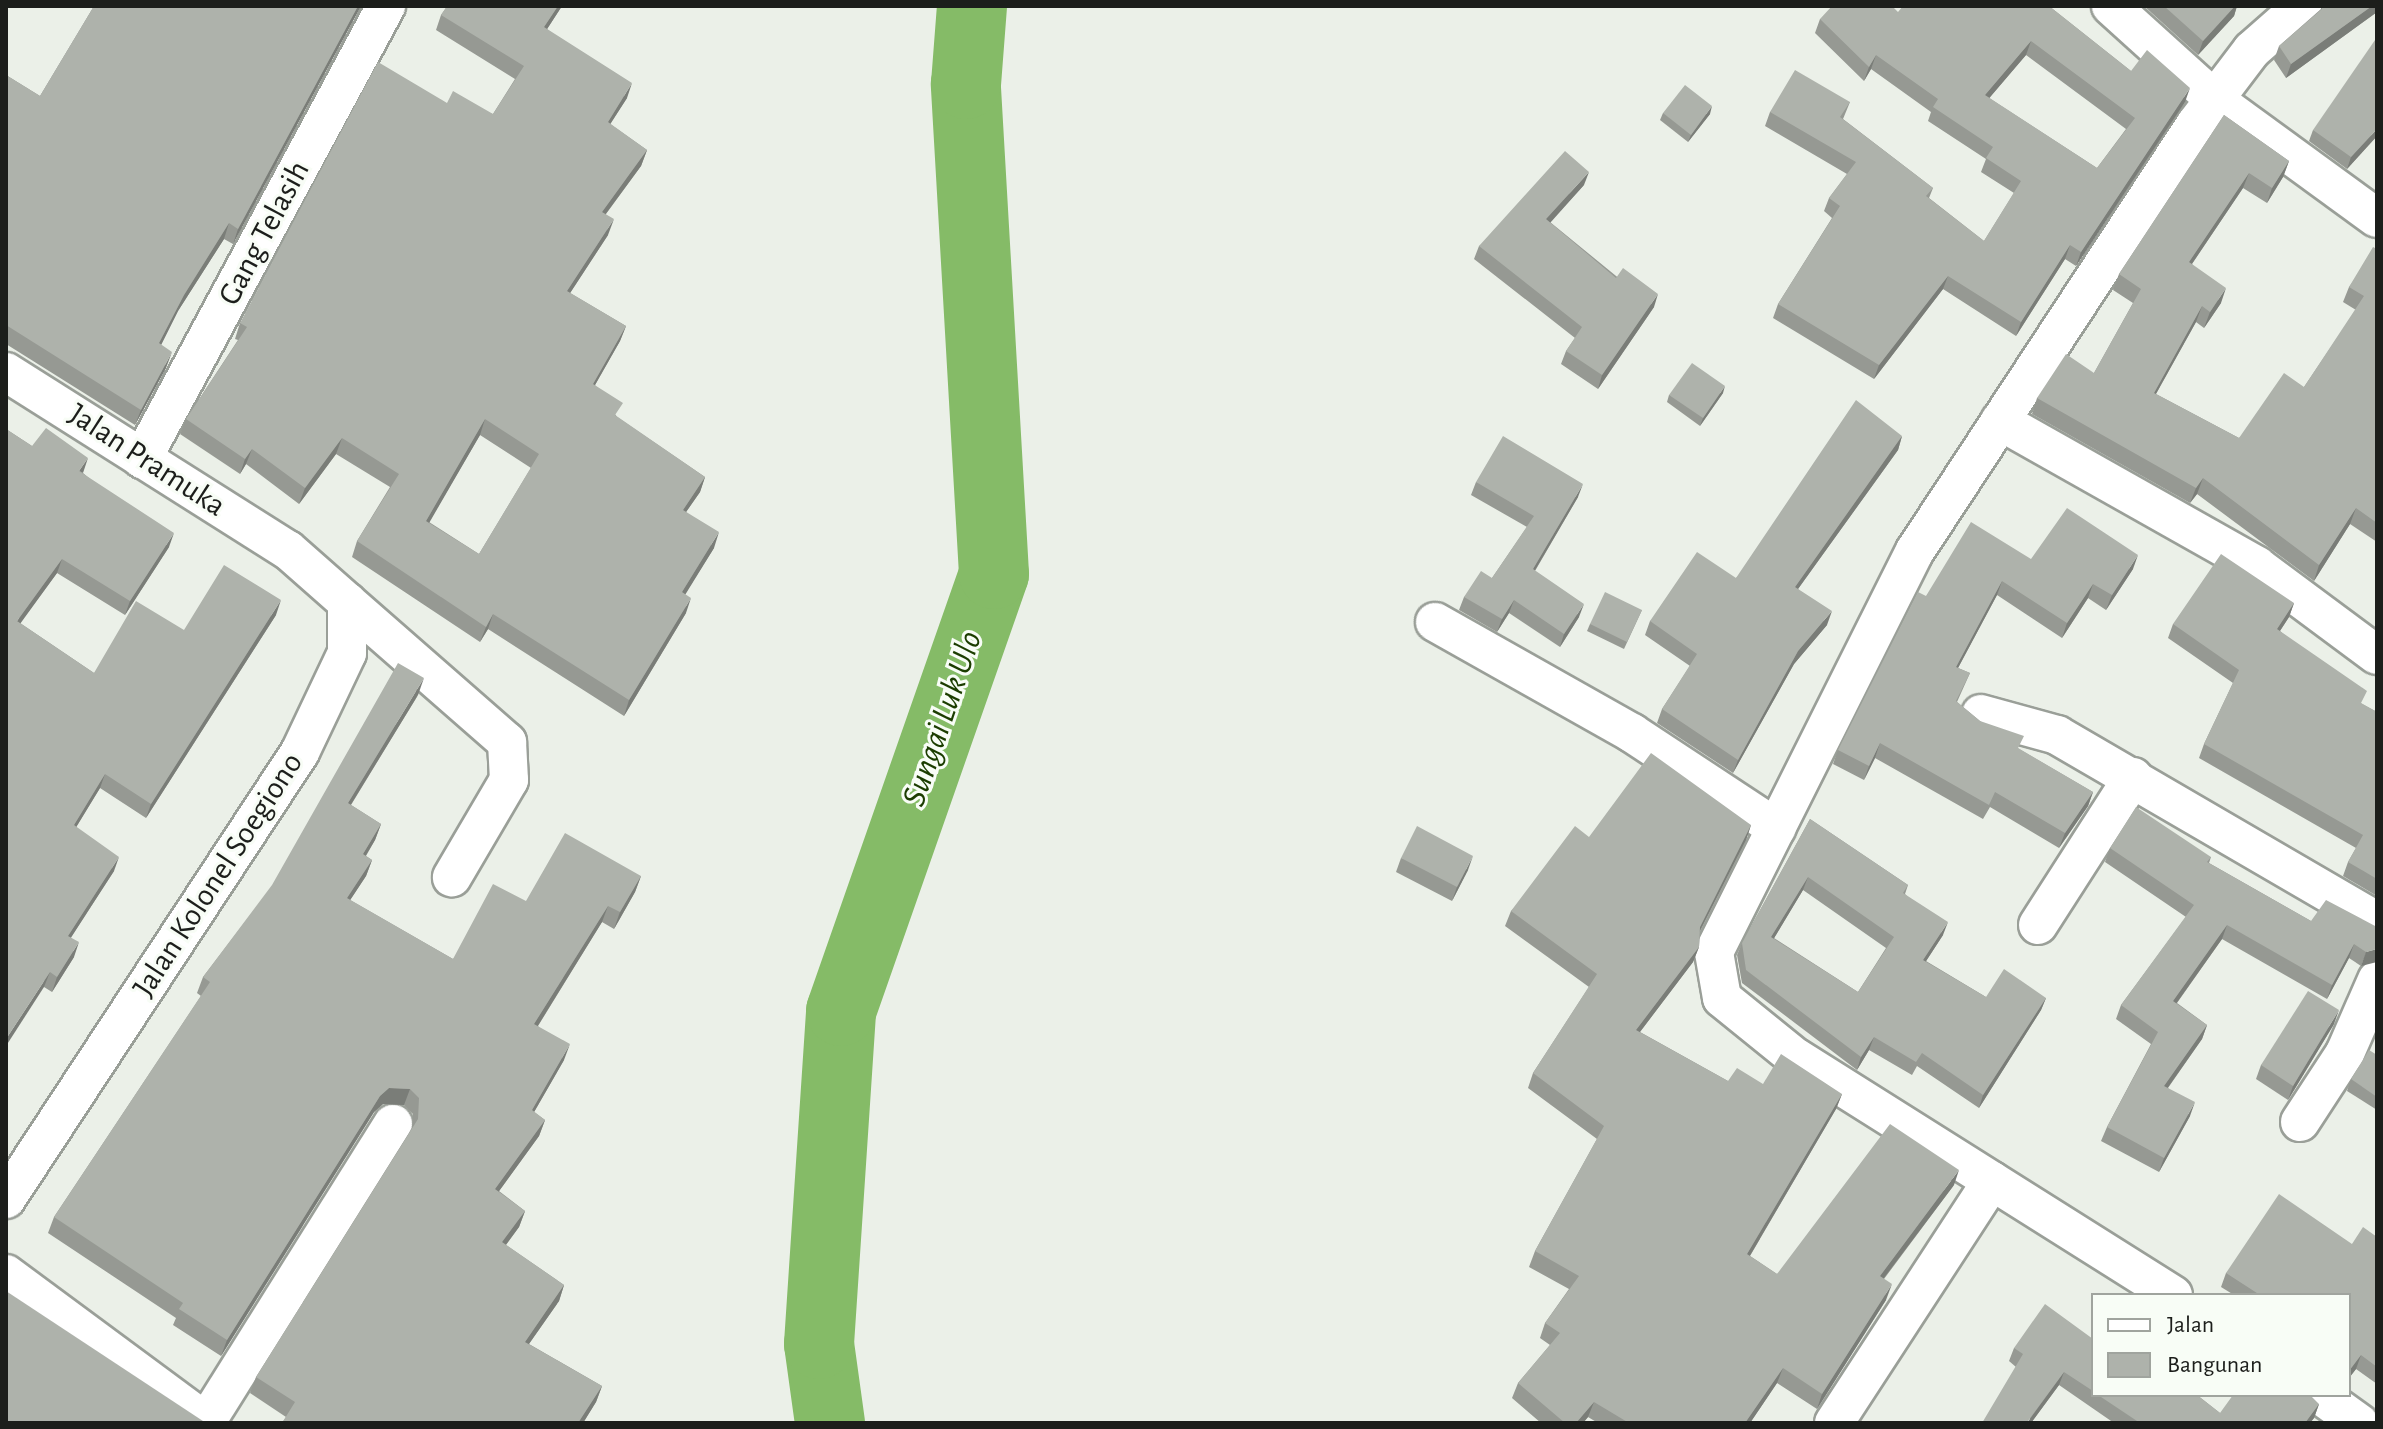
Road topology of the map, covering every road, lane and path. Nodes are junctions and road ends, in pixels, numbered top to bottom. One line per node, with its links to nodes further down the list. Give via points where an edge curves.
1 (386, 6): 8 (street, Gang Telasih)
2 (2111, 6): 4 (street)
3 (2279, 12): 4 (street)
4 (2215, 100): 5 (street); 7 (street)
5 (2377, 218)
6 (6, 372): 8 (street, Jalan Pramuka)
7 (2000, 421): 11 (street, via 2257,566); 14 (street, via 1915,551)
8 (142, 459): 9 (street, Jalan Pramuka, via 288,550)
9 (347, 602): 15 (street, via 507,742 509,780); 22 (street, Jalan Kolonel Soegiono, via 347,653 300,752)
10 (1435, 622): 14 (street, via 1632,733)
11 (2377, 655)
12 (1981, 714): 13 (street, via 2057,735)
13 (2133, 777): 16 (street); 17 (street)
14 (1776, 828): 21 (street, via 1714,952 1722,998 1796,1058)
15 (452, 877)
16 (2377, 921)
17 (2038, 925)
18 (2377, 980): 19 (street, via 2345,1053)
19 (2300, 1122)
20 (393, 1124): 26 (street)
21 (1992, 1181): 24 (street); 27 (street)
22 (6, 1199)
23 (6, 1274): 26 (street)
24 (2170, 1293)
25 (2323, 1397): 28 (street)
26 (207, 1423)
27 (1834, 1423)
28 (2359, 1423)

